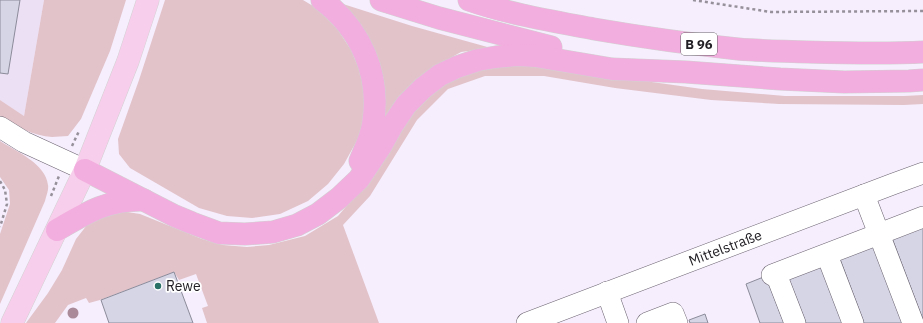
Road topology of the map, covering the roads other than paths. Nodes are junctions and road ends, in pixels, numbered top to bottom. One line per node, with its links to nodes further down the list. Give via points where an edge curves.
1 (148, 0): 9 (main road, via 128,61)
2 (322, 0): 13 (highway, via 350,27 360,45 374,84 375,106 368,144 358,165 339,194)
3 (381, 0): 6 (highway, B 96, via 581,55)
4 (470, 0): 5 (highway, B 96, via 571,25 738,49 843,53)
5 (923, 52)
6 (686, 72): 7 (highway, B 96, via 844,82); 13 (highway, via 612,69 517,55 478,60 457,67 440,75 406,104 359,179)
7 (923, 80)
8 (0, 127): 9 (street, via 24,142)
9 (85, 170): 12 (highway); 15 (main road)
10 (923, 173): 11 (street, Mittelstraße)
11 (864, 195): 16 (street); 18 (street, Mittelstraße)
12 (144, 200): 13 (highway, via 219,233 273,232 297,225); 15 (highway, via 119,201 95,209)
13 (318, 214)
14 (923, 217): 16 (street)
15 (57, 230): 19 (main road)
16 (879, 234): 17 (street); 26 (street)
17 (827, 255): 24 (street, via 774,274); 25 (street)
18 (607, 292): 20 (street, Mittelstraße); 21 (street)
19 (12, 323)
20 (527, 323)
21 (618, 323)
22 (647, 323): 23 (street, via 673,313)
23 (677, 323)
24 (794, 323)
25 (853, 323)
26 (913, 323)

